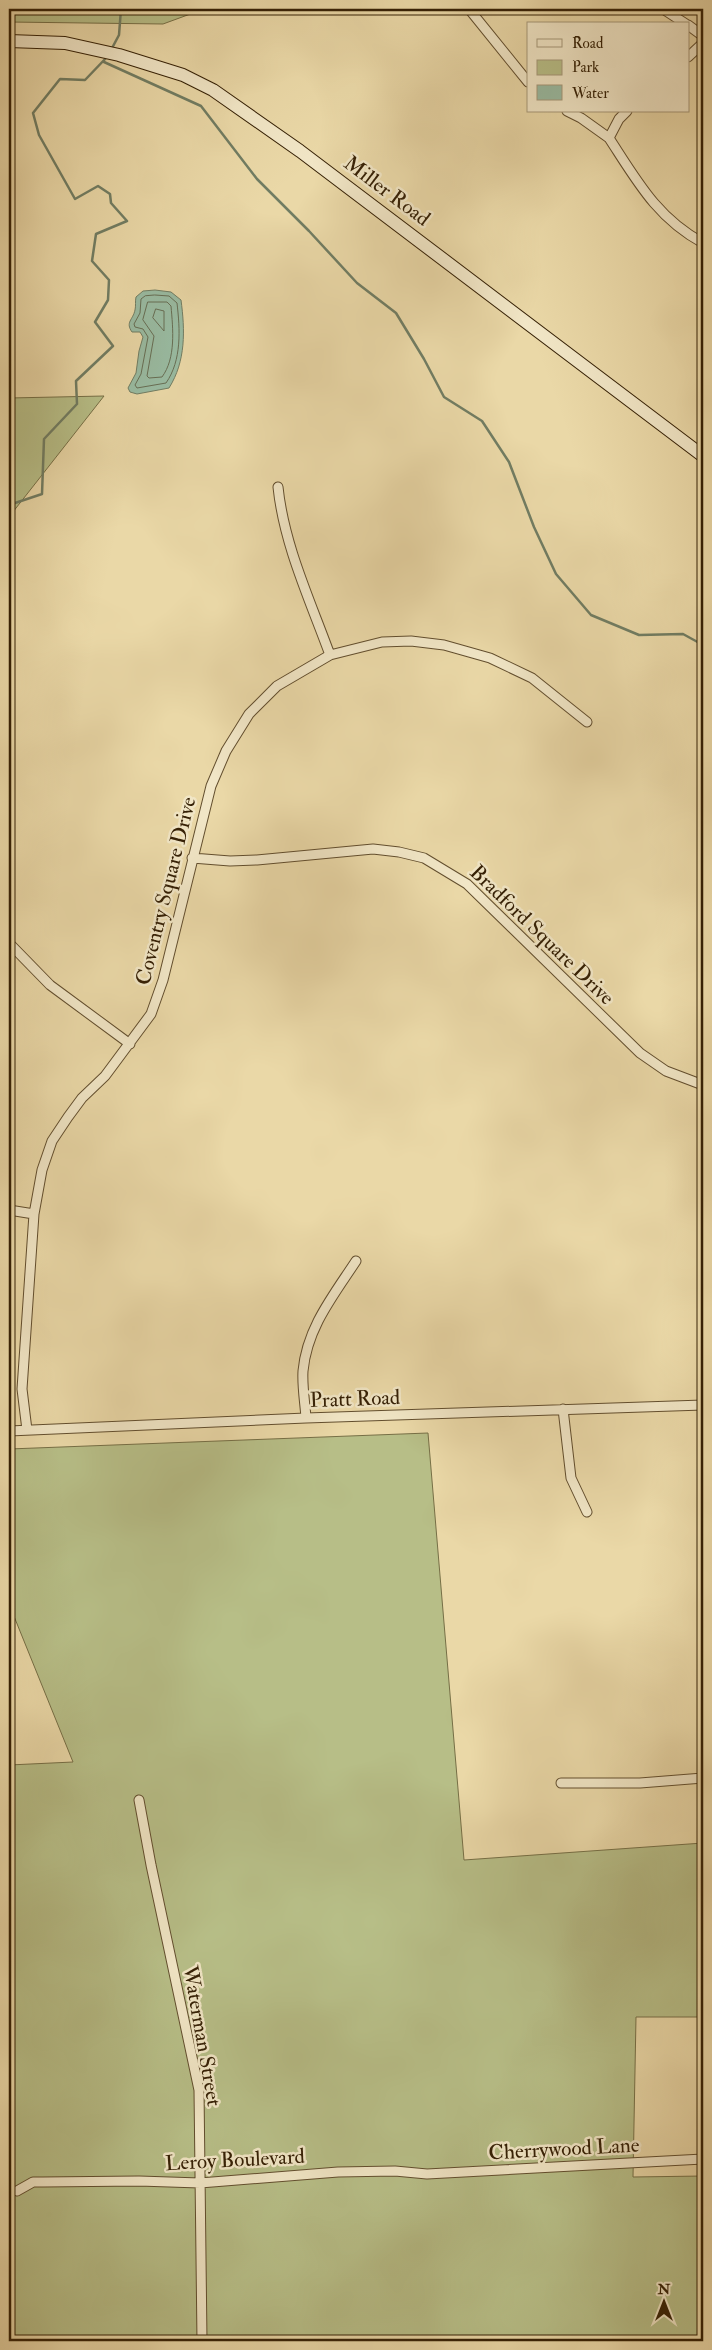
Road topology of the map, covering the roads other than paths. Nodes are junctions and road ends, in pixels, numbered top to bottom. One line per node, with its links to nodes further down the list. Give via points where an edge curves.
1 (469, 9): 9 (street)
2 (664, 9): 3 (street)
3 (683, 22)
4 (690, 27): 5 (street)
5 (703, 36)
6 (9, 41): 14 (main road, Miller Road, via 65,43 119,55 183,75 212,90 254,117)
7 (703, 43): 8 (street)
8 (690, 55)
9 (527, 81)
10 (569, 112): 12 (street)
11 (626, 112): 12 (street)
12 (609, 138): 13 (street, via 647,197 675,226)
13 (703, 243)
14 (703, 456)
15 (278, 487): 16 (street, via 286,534)
16 (330, 655): 17 (street, Coventry Square Drive, via 382,642 444,645 490,658 532,678); 18 (street, Coventry Square Drive, via 277,686 249,714 226,751 211,786)
17 (587, 722)
18 (192, 858): 20 (street, Coventry Square Drive, via 163,980 151,1014); 21 (street, Bradford Square Drive, via 257,860 373,849 424,858 468,884 640,1053 666,1071)
19 (9, 944): 20 (street, via 50,984)
20 (130, 1044): 23 (street, Coventry Square Drive, via 105,1076 82,1098 52,1141 42,1170)
21 (703, 1085)
22 (9, 1210): 23 (street)
23 (34, 1214): 28 (street, Coventry Square Drive, via 22,1389)
24 (356, 1261): 27 (street, via 314,1326 307,1346 303,1373)
25 (703, 1405): 26 (street, Pratt Road)
26 (563, 1409): 27 (street, Pratt Road); 30 (street, via 572,1478)
27 (306, 1418): 28 (street, Pratt Road)
28 (27, 1430): 29 (street, Pratt Road)
29 (9, 1431)
30 (587, 1512)
31 (703, 1778): 32 (street, via 640,1783)
32 (561, 1783)
33 (140, 1800): 36 (street, Waterman Street, via 152,1874 199,2090)
34 (703, 2159): 35 (street, Cherrywood Lane)
35 (427, 2174): 36 (street, Leroy Boulevard, via 338,2172)
36 (200, 2183): 37 (street, Leroy Boulevard, via 33,2182); 38 (street, Waterman Street)
37 (17, 2191)
38 (202, 2341)

